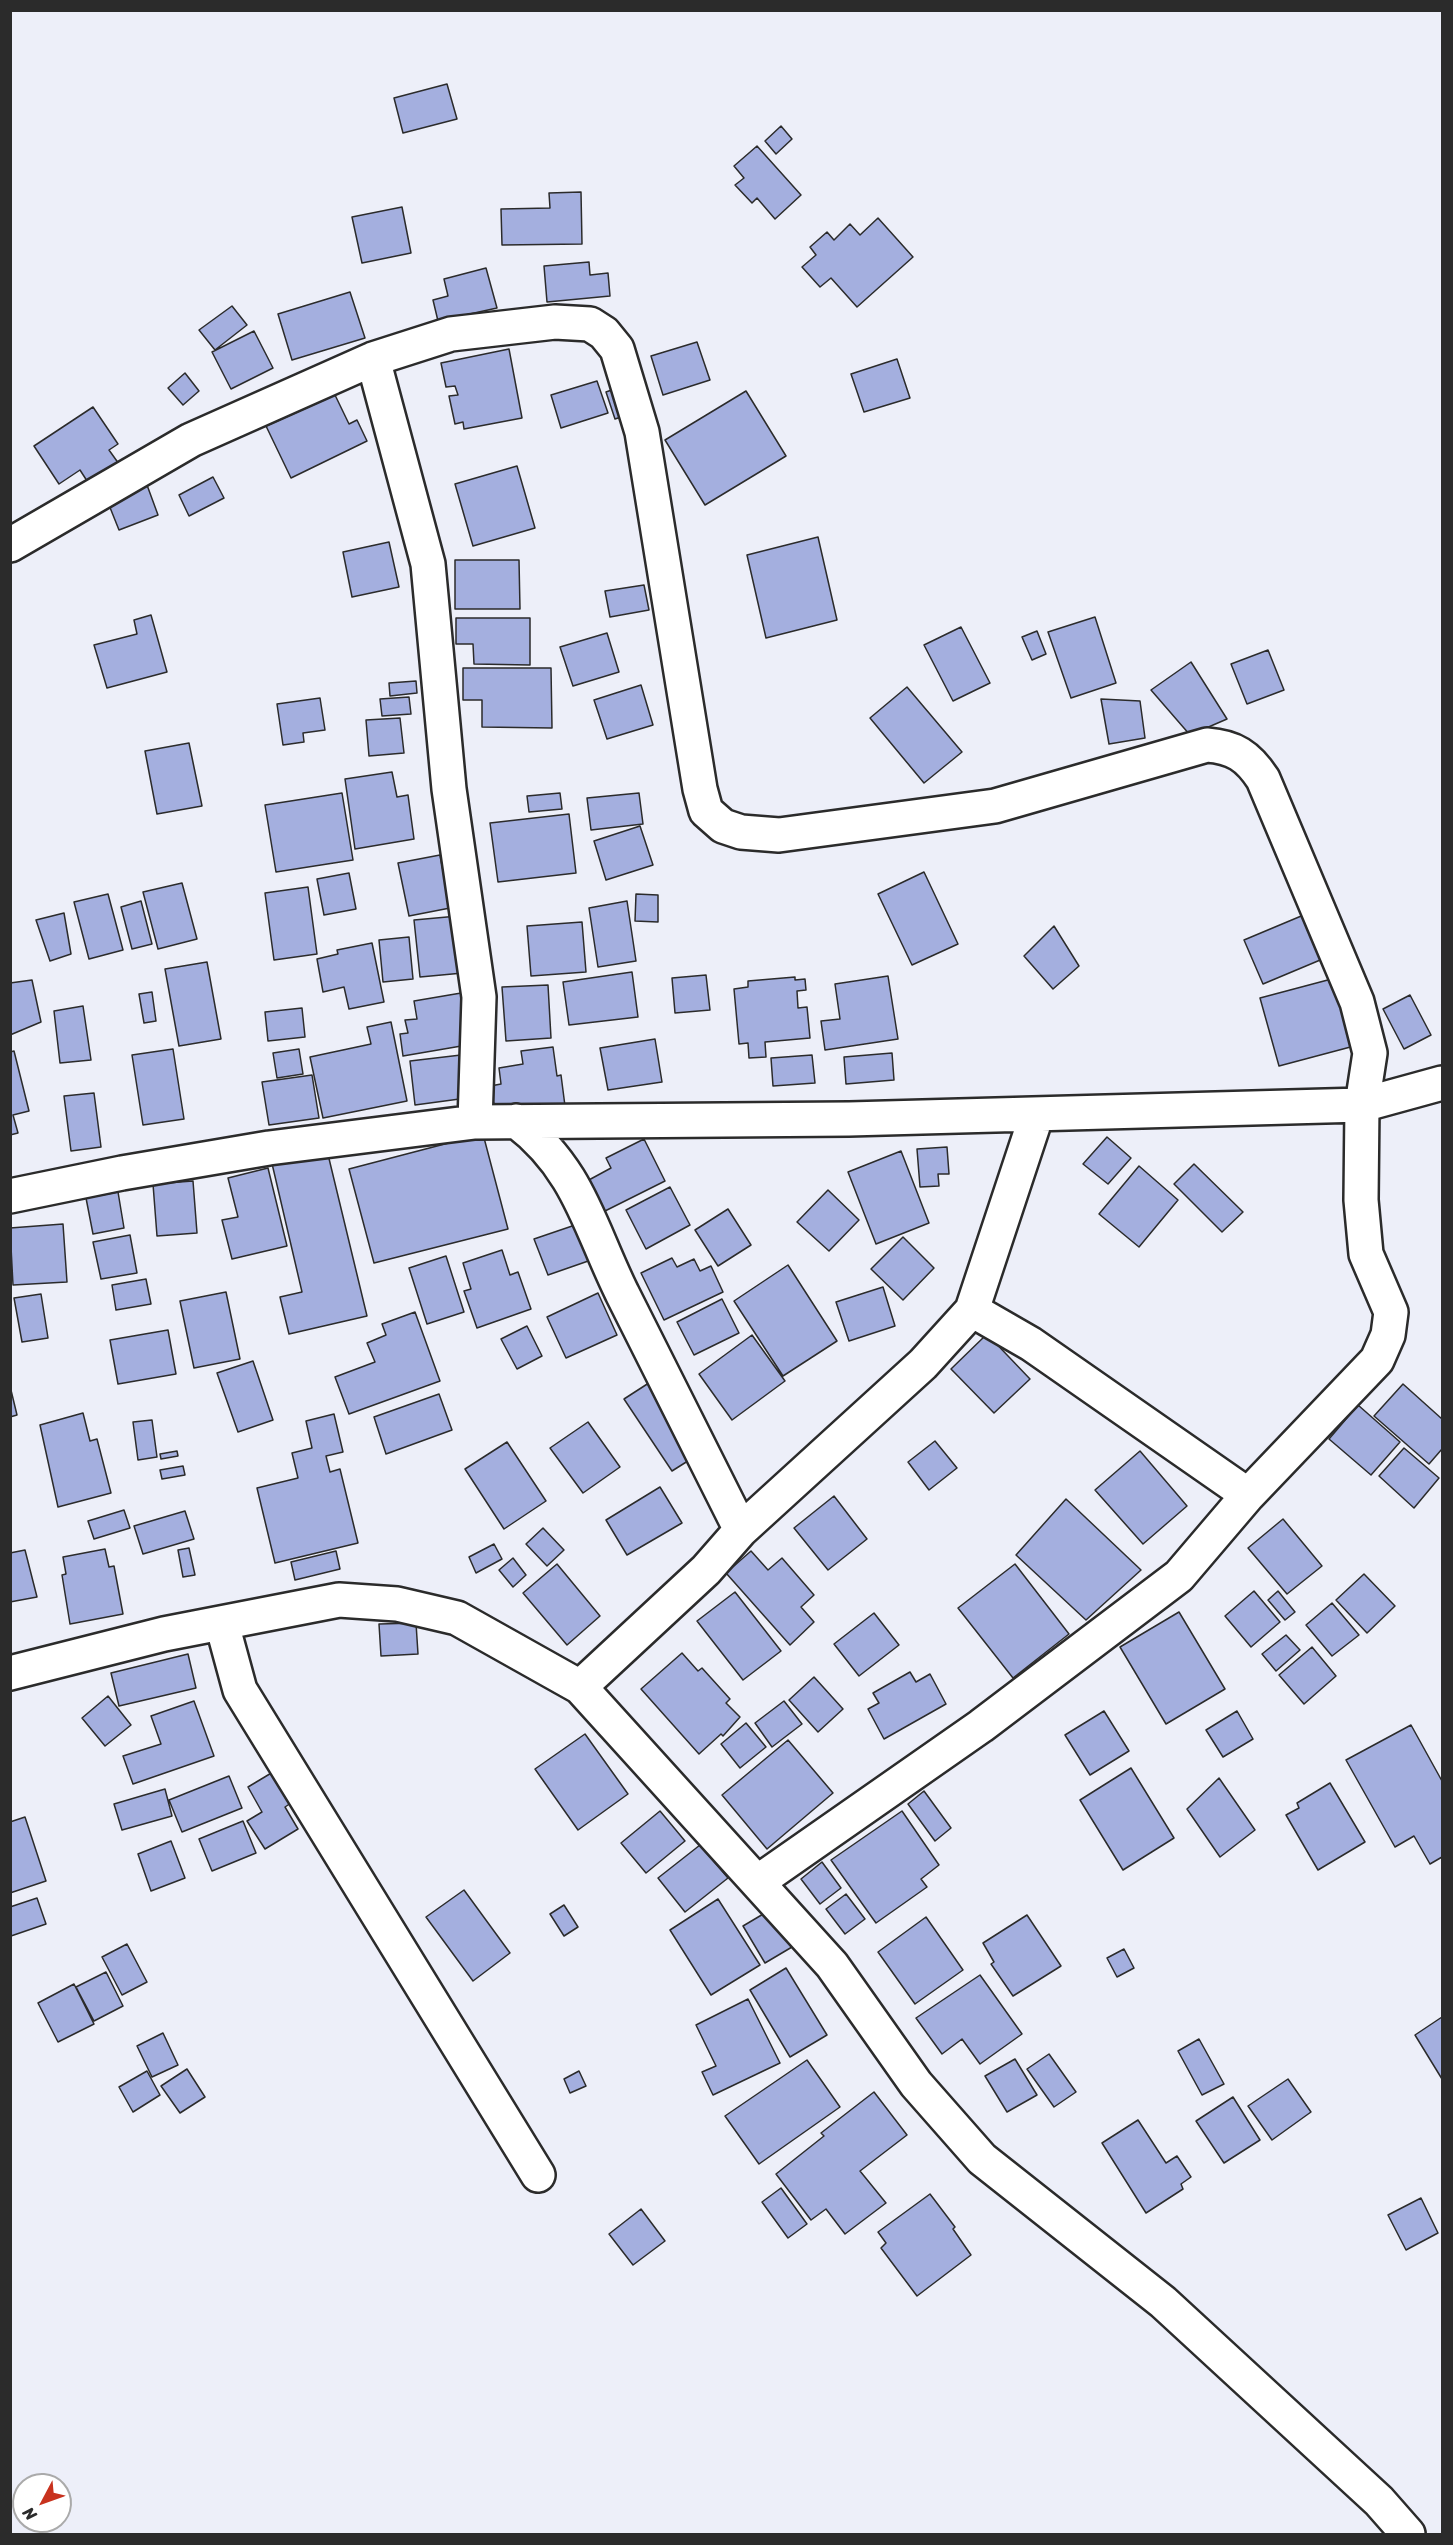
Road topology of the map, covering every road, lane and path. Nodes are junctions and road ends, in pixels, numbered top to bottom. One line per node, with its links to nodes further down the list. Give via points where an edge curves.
1 (373, 359): 2 (street, via 191,440); 4 (street, via 451,334 555,322 590,324 617,349 642,432 700,789 706,811 723,826 741,832 779,835 995,806 1207,745 1226,746 1239,752 1263,779 1357,1002 1370,1053); 7 (street, via 428,564 449,789 479,997)
2 (10, 544)
3 (1443, 1083): 4 (street)
4 (1362, 1105): 5 (street); 10 (street, via 1361,1200 1366,1254 1391,1312 1388,1335 1377,1360)
5 (1037, 1114): 6 (street); 9 (street)
6 (516, 1121): 7 (street); 11 (street, via 557,1158 581,1198 621,1291)
7 (475, 1122): 8 (street, via 269,1148)
8 (10, 1196)
9 (972, 1310): 10 (street, via 1031,1344); 11 (street, via 923,1364)
10 (1248, 1495): 15 (street, via 1179,1576 981,1726)
11 (741, 1530): 14 (street, via 706,1570)
12 (222, 1624): 13 (street, via 164,1634); 14 (street, via 339,1600 397,1604 457,1618); 16 (street, via 240,1690)
13 (10, 1673)
14 (580, 1687): 15 (street)
15 (759, 1881): 17 (street, via 832,1965 916,2084 982,2159 1163,2302 1378,2501)
16 (538, 2175)
17 (1408, 2535)

